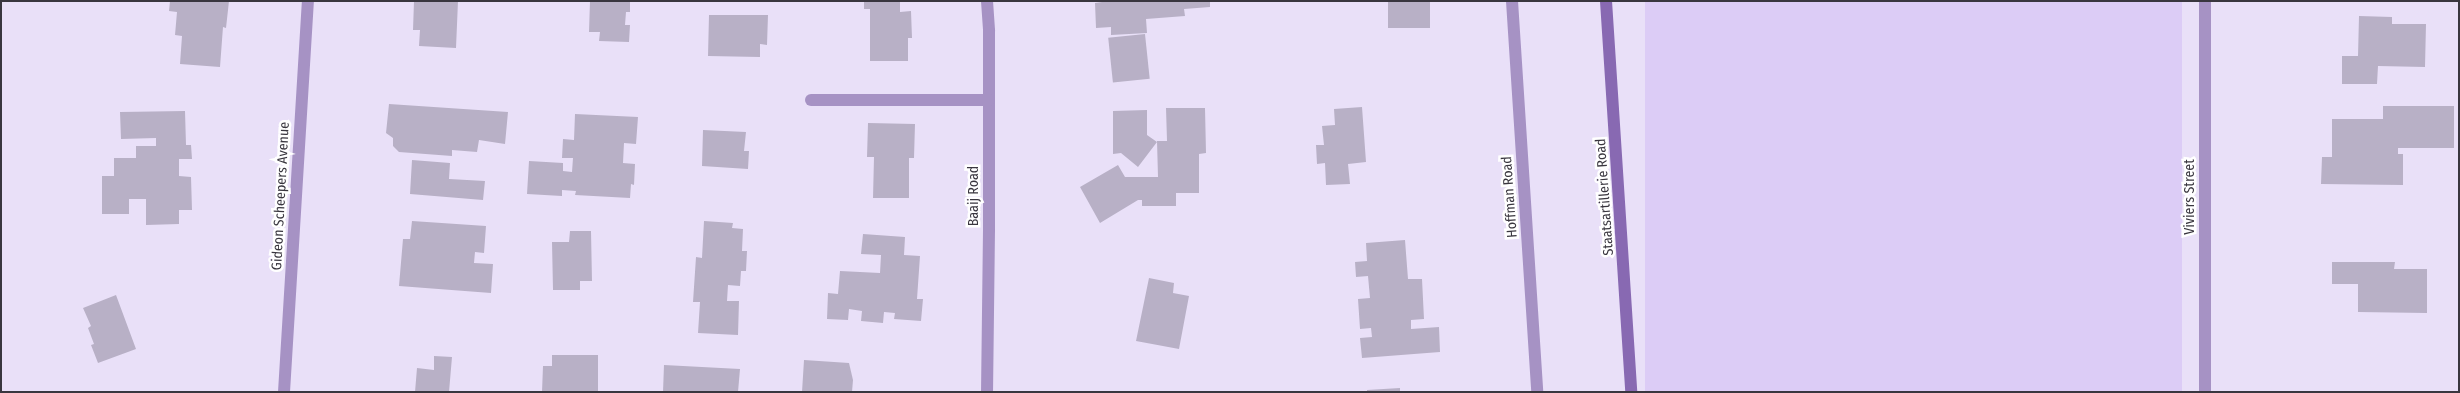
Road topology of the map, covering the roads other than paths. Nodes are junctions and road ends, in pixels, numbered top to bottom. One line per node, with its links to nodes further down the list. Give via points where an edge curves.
1 (308, 1): 8 (street, Gideon Scheepers Avenue)
2 (986, 1): 7 (street, Baaij Road)
3 (1512, 1): 10 (street, Hoffman Road)
4 (1606, 1): 11 (street, Staatsartillerie Road)
5 (2205, 1): 12 (street, Viviers Street)
6 (811, 100): 7 (street)
7 (989, 100): 9 (street, Baaij Road)
8 (284, 392)
9 (987, 392)
10 (1538, 392)
11 (1632, 392)
12 (2205, 392)

